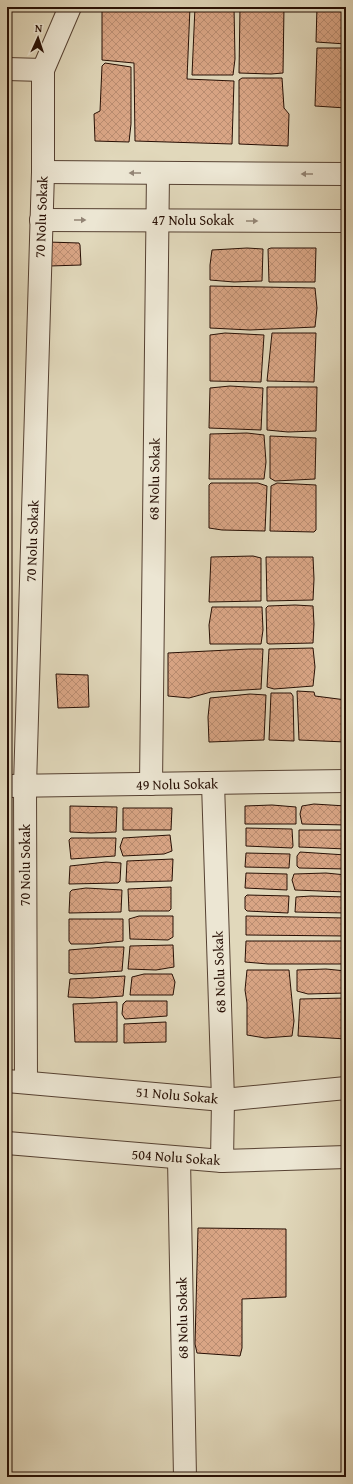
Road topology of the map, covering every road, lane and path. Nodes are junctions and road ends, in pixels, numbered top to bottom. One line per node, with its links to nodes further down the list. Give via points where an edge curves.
1 (70, 7): 3 (street, 70 Nolu Sokak)
2 (7, 69): 3 (street)
3 (43, 70): 4 (street, 70 Nolu Sokak)
4 (42, 172): 5 (street, one-way to 4); 7 (street, 70 Nolu Sokak)
5 (158, 173): 6 (street, one-way to 5); 8 (street, 68 Nolu Sokak)
6 (346, 174)
7 (41, 220): 8 (street, 47 Nolu Sokak, one-way to 8); 13 (street, 70 Nolu Sokak)
8 (158, 220): 9 (street, 47 Nolu Sokak, one-way to 9); 12 (street, 68 Nolu Sokak)
9 (346, 221)
10 (346, 781): 11 (street, 49 Nolu Sokak)
11 (213, 783): 12 (street, 49 Nolu Sokak); 16 (street, 68 Nolu Sokak)
12 (151, 784): 13 (street, 49 Nolu Sokak)
13 (16, 786): 14 (street, 70 Nolu Sokak)
14 (17, 1081): 16 (street, 51 Nolu Sokak)
15 (346, 1088): 16 (street, 51 Nolu Sokak)
16 (223, 1100): 20 (street, 68 Nolu Sokak)
17 (7, 1143): 19 (street, 504 Nolu Sokak)
18 (346, 1157): 20 (street, 504 Nolu Sokak)
19 (178, 1159): 20 (street, 504 Nolu Sokak); 21 (street, 68 Nolu Sokak)
20 (222, 1161)
21 (185, 1477)

